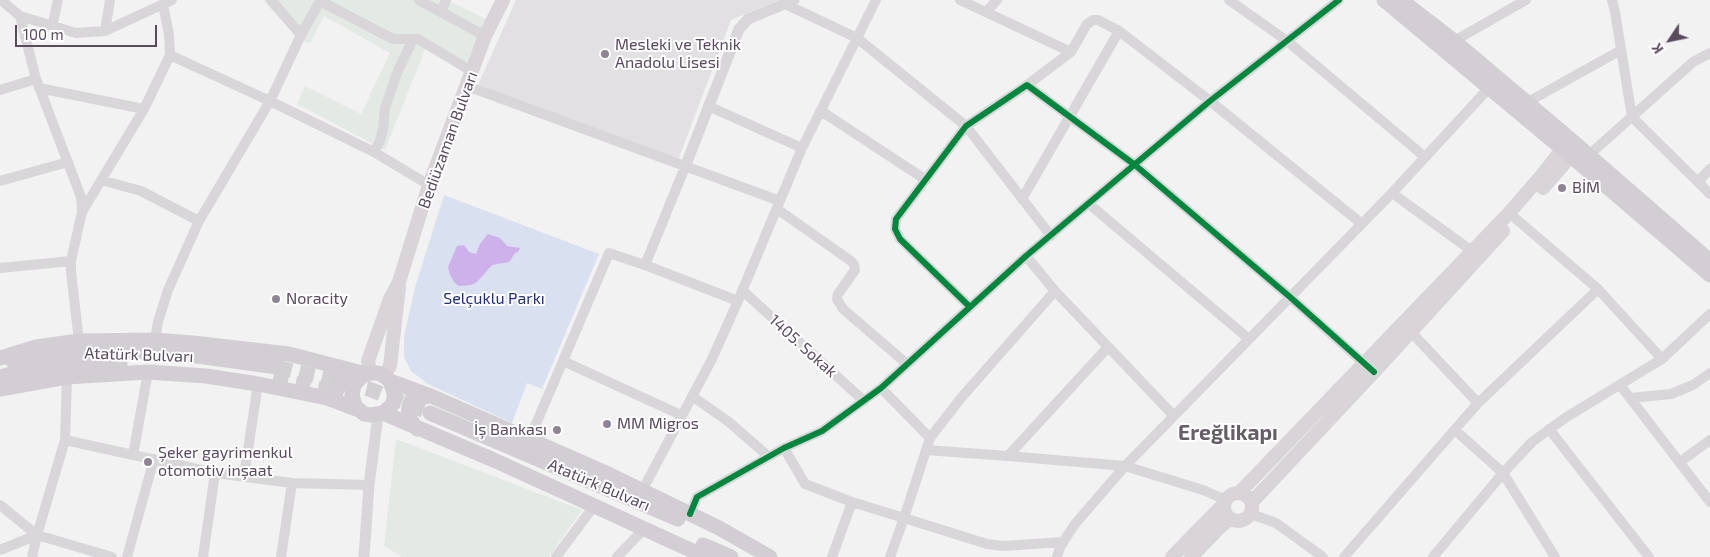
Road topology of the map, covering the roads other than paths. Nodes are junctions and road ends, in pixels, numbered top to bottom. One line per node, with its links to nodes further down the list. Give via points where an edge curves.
1 (1, 0): 22 (street)
2 (58, 0): 23 (street)
3 (110, 0): 24 (street)
4 (271, 0): 26 (street)
5 (419, 0): 20 (street)
6 (446, 0): 20 (street)
7 (503, 0): 27 (main road, Bediüzaman Bulvarı)
8 (876, 0): 28 (street)
9 (960, 0): 21 (street)
10 (997, 0): 21 (street)
11 (1229, 0): 30 (street)
12 (1339, 0): 30 (street)
13 (1384, 0): 40 (main road)
14 (1401, 0): 31 (main road)
15 (1526, 0): 31 (street)
16 (1612, 0): 32 (street)
17 (320, 1): 26 (street); 29 (street, via 394,39)
18 (167, 2): 24 (street); 35 (street)
19 (790, 2): 28 (street); 45 (street, via 748,19 739,29)
20 (441, 12): 27 (street)
21 (986, 12): 33 (street)
22 (20, 16): 23 (street); 37 (street)
23 (52, 27): 24 (street, via 76,33)
24 (105, 31)
25 (1118, 31): 33 (street, via 1093,20 1087,24); 43 (street); 48 (street)
26 (302, 35): 42 (street)
27 (486, 36): 36 (main road, Bediüzaman Bulvarı)
28 (856, 38): 47 (street); 50 (street)
29 (413, 39): 36 (street, via 418,38); 53 (street, via 385,108 383,129)
30 (1287, 41): 43 (street); 54 (street)
31 (1454, 41): 44 (main road)
32 (1621, 50): 44 (street); 49 (street)
33 (1071, 52): 38 (street)
34 (1710, 53): 49 (street, via 1693,62)
35 (170, 55): 42 (street); 46 (street)
36 (473, 72): 39 (main road, Bediüzaman Bulvarı)
37 (38, 84): 41 (street); 46 (street); 55 (street)
38 (1027, 85): 48 (street); 50 (street)
39 (466, 86): 57 (street); 63 (main road, Bediüzaman Bulvarı)
40 (1489, 88): 52 (main road); 54 (street)
41 (0, 90)
42 (270, 100): 53 (street); 71 (street)
43 (1210, 101): 56 (street); 72 (street)
44 (1526, 103): 52 (main road)
45 (708, 106): 51 (street); 57 (street)
46 (144, 110): 59 (street)
47 (820, 110): 51 (street); 60 (street)
48 (1071, 117): 56 (street); 66 (street)
49 (1632, 117): 52 (street); 62 (street)
50 (966, 126): 60 (street); 66 (street)
51 (802, 148): 68 (street)
52 (1574, 149): 70 (main road); 74 (main road); 77 (main road); 80 (main road)
53 (374, 152): 63 (street)
54 (1425, 157): 64 (street)
55 (68, 162): 61 (street); 69 (street, via 81,197)
56 (1135, 165): 67 (street); 85 (street)
57 (685, 167): 68 (street); 78 (street)
58 (1710, 169): 62 (street)
59 (101, 180): 69 (street); 71 (street, via 140,192)
60 (926, 180): 87 (street, via 896,219 895,229 900,238)
61 (0, 181)
62 (1698, 182): 65 (street)
63 (429, 185): 81 (main road, Bediüzaman Bulvarı)
64 (1392, 193): 72 (street); 74 (street)
65 (1710, 194)
66 (1022, 199): 73 (street)
67 (1088, 204): 73 (street); 91 (street)
68 (779, 205): 83 (street); 99 (street, via 854,265 853,275 837,299 843,308)
69 (82, 212): 76 (street)
70 (1515, 218): 82 (street); 89 (main road)
71 (199, 221): 90 (street, via 168,290)
72 (1362, 224): 85 (street)
73 (1051, 236): 75 (street)
74 (1472, 251): 97 (main road)
75 (1026, 256): 84 (street); 87 (street)
76 (71, 261): 79 (street); 92 (street)
77 (1710, 261)
78 (645, 265): 86 (street); 96 (street, via 609,252)
79 (0, 268)
80 (1710, 275)
81 (400, 282): 104 (main road, via 390,366); 104 (main road, via 390,299 368,361)
82 (1598, 289): 95 (street); 116 (street)
83 (743, 291): 86 (street); 115 (street, 1405. Sokak)
84 (1055, 291): 93 (street); 124 (street)
85 (1290, 297): 91 (street); 97 (street)
86 (738, 301): 112 (street)
87 (970, 307): 99 (street)
88 (1710, 314): 95 (street)
89 (1411, 332): 102 (main road); 116 (street)
90 (154, 340): 92 (main road); 100 (main road, via 289,354)
91 (1249, 340): 120 (street)
92 (79, 341): 94 (main road, via 36,346)
93 (1108, 347): 120 (street); 132 (street)
94 (0, 358)
95 (1662, 359): 108 (street)
96 (563, 361): 119 (street); 126 (street)
97 (1363, 363): 102 (street); 142 (main road)
98 (0, 364): 105 (main road, Atatürk Bulvarı, via 84,352 134,352 190,355 275,373 229,372 161,364 88,363)
99 (907, 364): 109 (street)
100 (333, 366): 104 (main road); 113 (main road, via 339,374 340,384 335,394)
101 (148, 372): 106 (main road); 107 (main road); 130 (street)
102 (1374, 372): 148 (main road)
103 (1710, 373): 114 (street, via 1693,385 1671,394)
104 (378, 376): 111 (main road); 117 (main road, via 357,380 352,390 353,401); 118 (main road, via 394,392 388,410)
105 (0, 377)
106 (67, 377): 110 (main road); 125 (street)
107 (258, 384): 113 (main road); 138 (street)
108 (1620, 386): 114 (street); 122 (street)
109 (881, 388): 115 (street); 124 (street)
110 (0, 389)
111 (431, 396): 121 (main road, via 416,398 409,406 408,416); 126 (main road)
112 (692, 396): 119 (street); 131 (street, via 729,422)
113 (327, 398): 117 (main road)
114 (1630, 398): 134 (street)
115 (864, 401): 128 (street, via 822,432)
116 (1478, 403): 123 (street)
117 (359, 410): 118 (main road, via 371,416)
118 (380, 414): 121 (main road); 140 (street)
119 (681, 415): 141 (street)
120 (1174, 416): 135 (street)
121 (424, 421): 147 (main road, via 496,461); 166 (main road, Atatürk Bulvarı); 167 (main road, Atatürk Bulvarı)
122 (1550, 429): 137 (street, via 1532,442); 176 (street)
123 (1454, 430): 137 (street); 174 (street)
124 (930, 438): 129 (street)
125 (65, 440): 130 (street); 153 (street)
126 (529, 440): 141 (main road)
127 (1710, 440): 134 (street)
128 (784, 448): 131 (street); 143 (street, via 805,484)
129 (926, 450): 132 (street); 150 (street)
130 (133, 455): 133 (street)
131 (768, 456): 149 (street, via 697,497)
132 (1008, 456): 135 (street)
133 (154, 459): 136 (street); 160 (street)
134 (1680, 462): 145 (street)
135 (1124, 466): 144 (street, via 1203,490); 154 (street)
136 (215, 473): 138 (street); 161 (street)
137 (1503, 473): 157 (street); 175 (street)
138 (244, 476): 139 (street)
139 (292, 483): 140 (street); 162 (street)
140 (369, 485): 163 (street)
141 (642, 491): 149 (main road)
142 (1239, 493): 144 (main road); 148 (main road, via 1247,496)
143 (852, 502): 150 (street); 168 (street)
144 (1225, 502): 151 (main road, via 1225,513); 171 (main road)
145 (1710, 502)
146 (0, 505): 153 (street)
147 (594, 506): 152 (main road); 156 (street)
148 (1252, 508): 151 (main road, via 1247,519 1240,522); 173 (street)
149 (690, 514): 167 (main road)
150 (904, 518): 154 (street, via 987,544); 169 (street)
151 (1230, 519): 172 (main road)
152 (644, 529): 164 (street); 165 (main road)
153 (37, 535): 155 (street); 158 (street); 159 (street)
154 (1063, 542): 170 (street)
155 (0, 550)
156 (557, 556)
157 (1552, 556)
158 (32, 557)
159 (112, 557)
160 (127, 557)
161 (203, 557)
162 (281, 557)
163 (364, 557)
164 (617, 557)
165 (712, 557)
166 (731, 557)
167 (769, 557)
168 (832, 557)
169 (890, 557)
170 (1057, 557)
171 (1172, 557)
172 (1191, 557)
173 (1324, 557)
174 (1344, 557)
175 (1433, 557)
176 (1650, 557)

